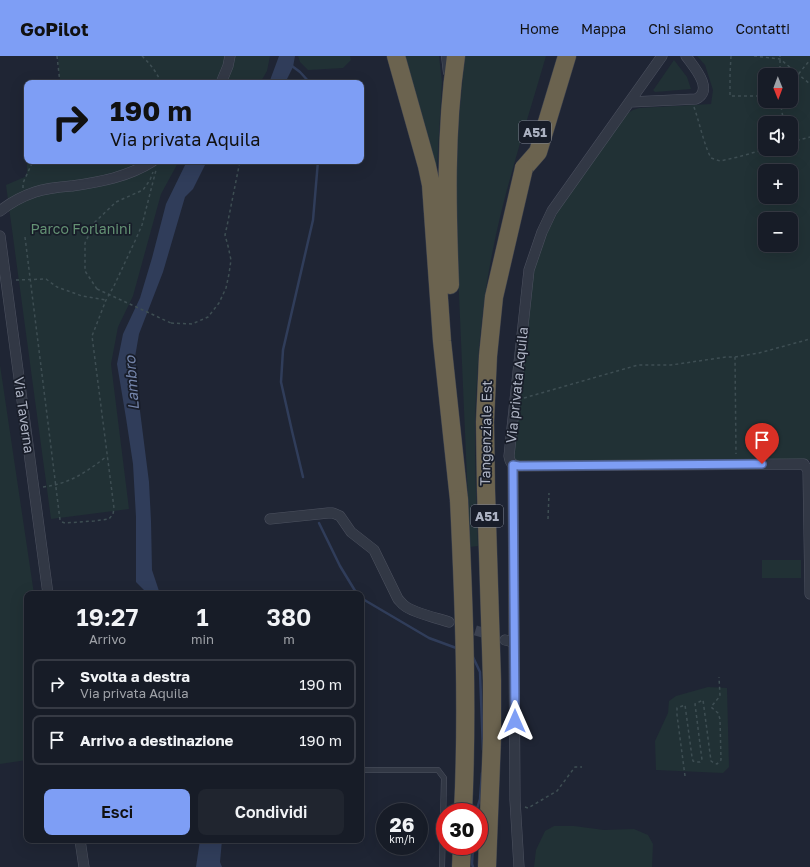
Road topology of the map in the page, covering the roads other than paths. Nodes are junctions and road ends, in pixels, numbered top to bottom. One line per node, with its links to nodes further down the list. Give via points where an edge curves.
1 (230, 56): 10 (street)
2 (396, 56): 18 (highway, via 431,185)
3 (444, 56): 9 (lane)
4 (456, 56): 14 (highway, Tangenziale Est / A51)
5 (556, 56): 12 (highway, Tangenziale Est / A51)
6 (567, 56): 12 (highway)
7 (662, 56): 13 (street, Via privata Aquila)
8 (686, 56): 13 (street, via 704,86 701,97)
9 (446, 79)
10 (222, 80)
11 (447, 87): 14 (lane)
12 (549, 98): 31 (highway, Tangenziale Est / A51, bridge, via 524,168 494,297 488,356 485,422 492,738)
13 (630, 102): 19 (street, Via privata Aquila, via 552,211 529,270 509,456 509,461)
14 (450, 118): 18 (highway, Tangenziale Est / A51)
15 (155, 164): 16 (street, via 113,179 35,192)
16 (0, 211)
17 (0, 236): 21 (street, Via Taverna)
18 (444, 290): 25 (highway, Tangenziale Est / A51, bridge, via 459,500 466,696)
19 (513, 465): 22 (street, via 804,464 808,477); 32 (street, Via privata Aquila, via 510,641)
20 (270, 519): 23 (street, via 328,513 340,516 351,532 374,550 402,603 415,611)
21 (48, 591)
22 (810, 594)
23 (449, 622)
24 (364, 770): 29 (lane, via 438,770 444,778)
25 (464, 803)
26 (80, 843): 28 (street)
27 (462, 855): 30 (highway)
28 (84, 867)
29 (442, 867)
30 (461, 867)
31 (487, 867)
32 (519, 867)

